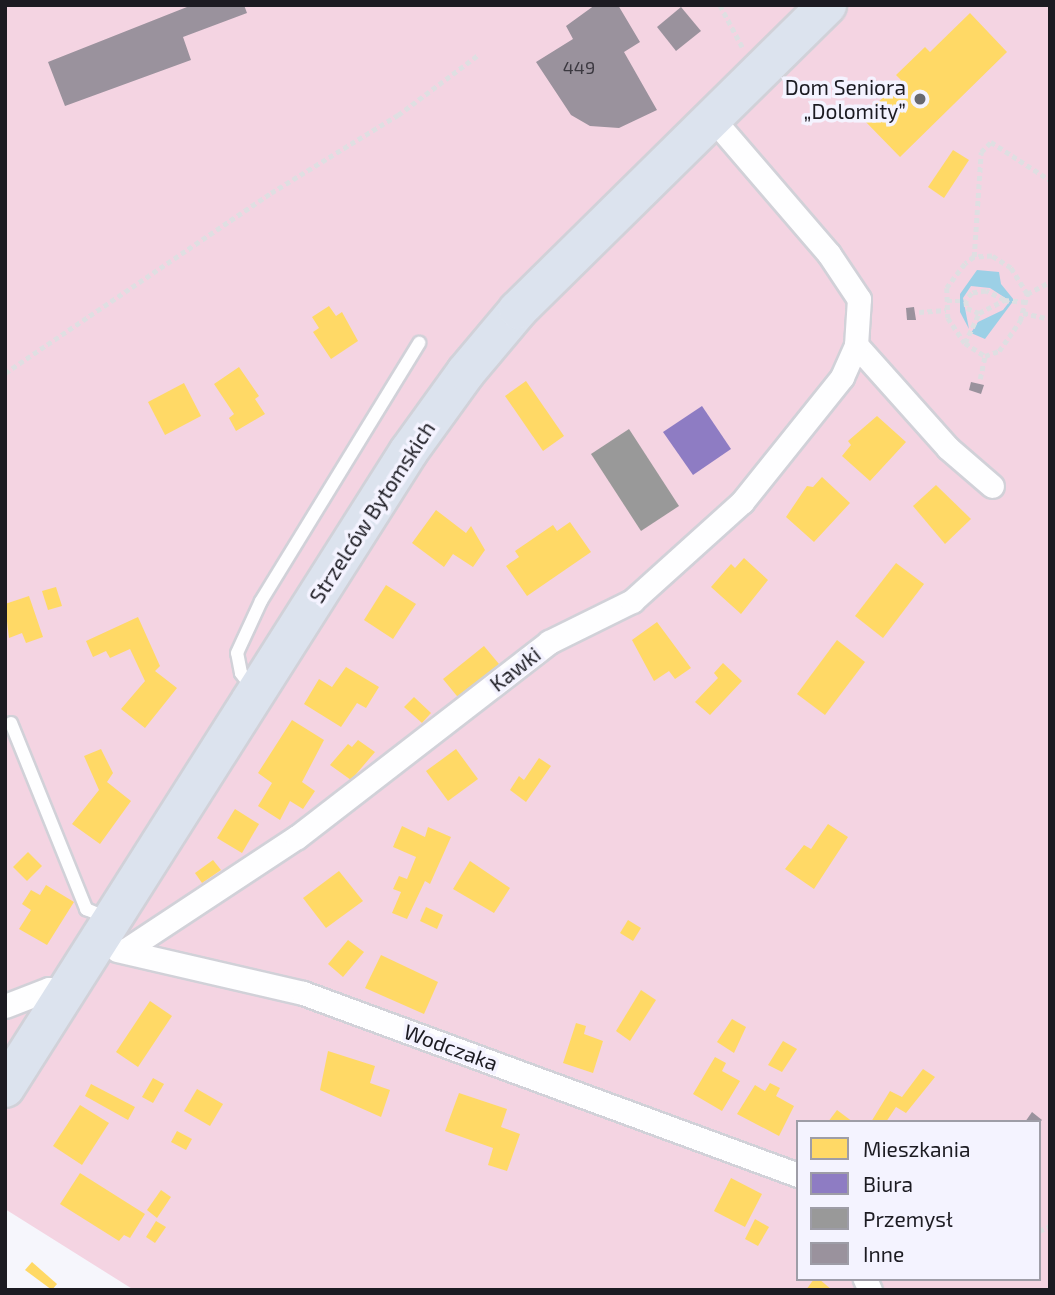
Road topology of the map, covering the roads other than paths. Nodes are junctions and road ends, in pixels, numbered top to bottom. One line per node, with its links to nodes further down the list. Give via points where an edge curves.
1 (827, 5): 2 (highway, Strzelców Bytomskich)
2 (712, 118): 4 (street, Kawki, via 829,254 859,299); 6 (highway, Strzelców Bytomskich, via 518,310 474,361 409,452)
3 (419, 343): 6 (lane, via 261,601 242,642 237,653 241,673)
4 (856, 345): 5 (street, via 948,448); 8 (street, Kawki, via 842,377 742,502 632,601 549,642 297,837)
5 (992, 486)
6 (257, 695): 8 (highway, Strzelców Bytomskich)
7 (11, 723): 8 (lane, via 86,909)
8 (112, 939): 9 (highway, Strzelców Bytomskich); 12 (street, Wodczaka, via 303,993)
9 (64, 994): 10 (street, via 49,989); 11 (highway, Strzelców Bytomskich)
10 (5, 1006)
11 (5, 1088)
12 (796, 1174)

